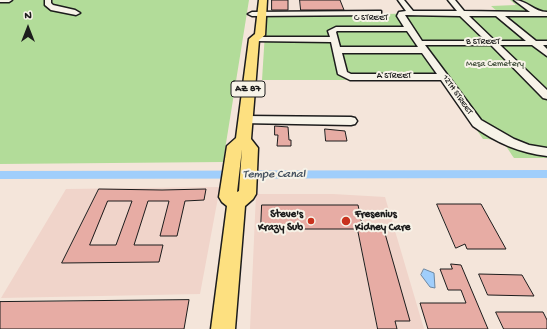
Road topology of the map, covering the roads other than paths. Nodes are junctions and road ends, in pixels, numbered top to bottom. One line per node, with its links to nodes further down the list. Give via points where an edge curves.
1 (0, 0): 2 (street)
2 (9, 0)
3 (48, 0): 8 (street, via 48,4 55,9)
4 (263, 0): 10 (main road, AZ 87)
5 (401, 0): 11 (street, 12TH STREET)
6 (451, 0): 12 (street)
7 (517, 0): 14 (street)
8 (76, 13)
9 (378, 13): 10 (street)
10 (262, 14): 16 (street); 16 (main road, AZ 87, via 260,35)
11 (406, 14): 12 (street); 18 (street, 12TH STREET, via 401,16)
12 (463, 14): 13 (street); 21 (street)
13 (498, 14): 14 (street); 22 (street)
14 (537, 14): 15 (street); 17 (street)
15 (547, 14)
16 (252, 21): 19 (street, C STREET); 29 (main road, AZ 87)
17 (547, 21)
18 (410, 30): 19 (street, C STREET, via 336,30); 20 (street, 12TH STREET)
19 (333, 37): 24 (street)
20 (419, 42): 21 (street, B STREET); 25 (street, 12TH STREET)
21 (492, 43): 22 (street, B STREET); 28 (street)
22 (534, 43): 23 (street, B STREET); 26 (street)
23 (547, 43)
24 (337, 50): 25 (street); 27 (street, A STREET, via 343,74 350,77)
25 (424, 50): 27 (street, 12TH STREET)
26 (547, 53)
27 (445, 77): 32 (street, 12TH STREET, via 484,129 533,152)
28 (547, 96)
29 (245, 120): 30 (street); 31 (main road, AZ 87)
30 (351, 121)
31 (242, 140): 33 (main road, AZ 87, via 235,146); 33 (main road, via 250,148 247,194)
32 (547, 152)
33 (233, 183): 34 (main road, AZ 87)
34 (223, 329)

